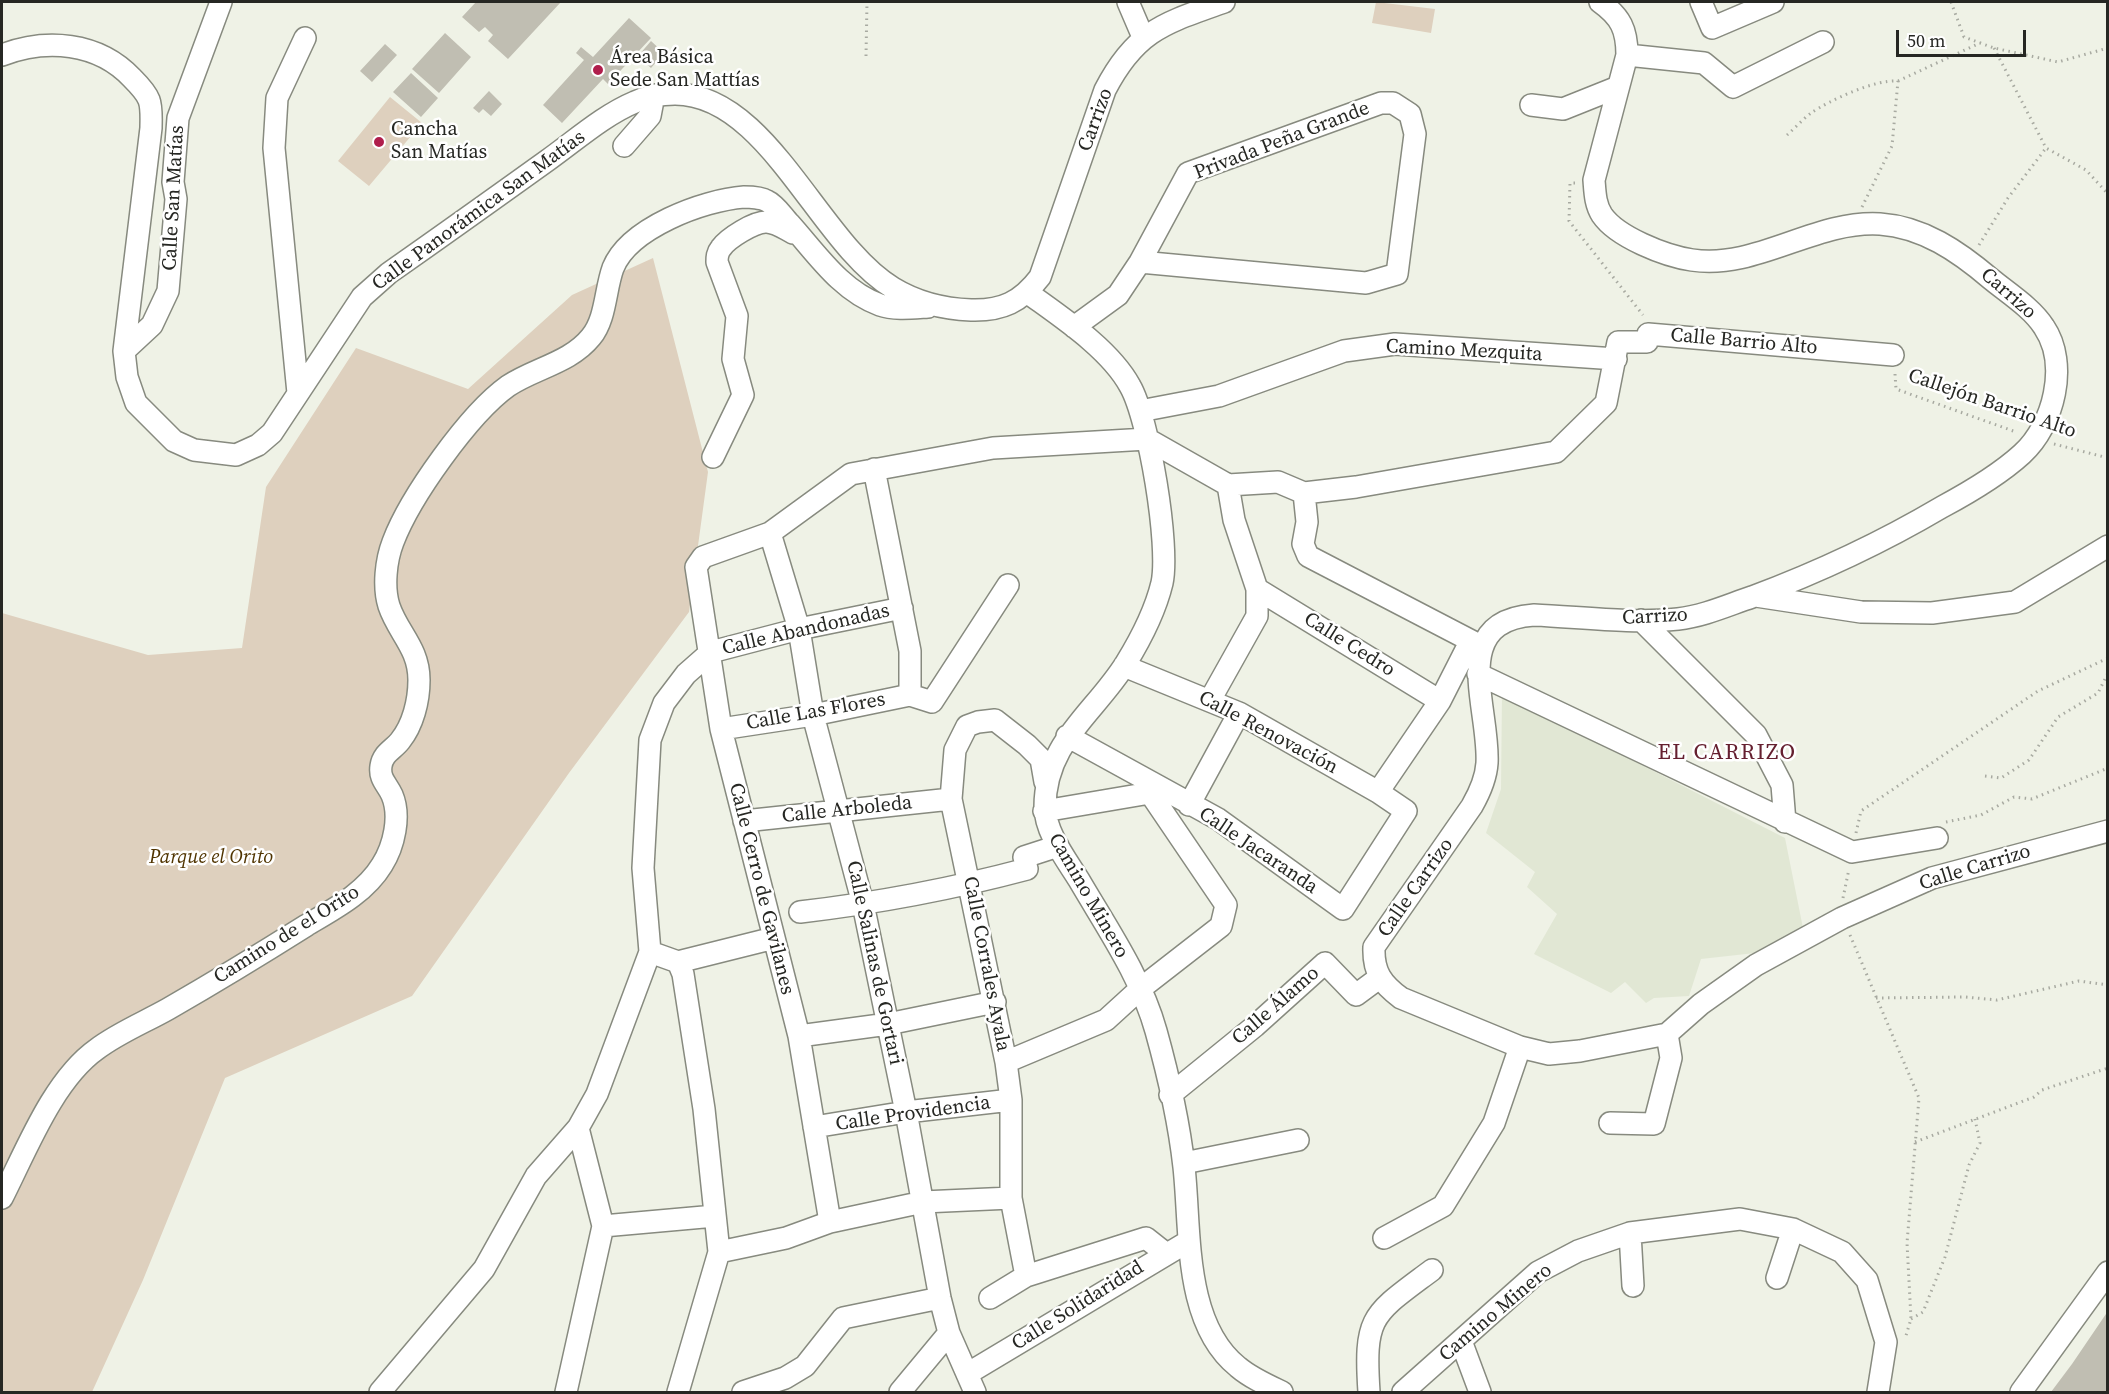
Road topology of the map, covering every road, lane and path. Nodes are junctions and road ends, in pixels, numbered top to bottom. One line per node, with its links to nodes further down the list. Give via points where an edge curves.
1 (221, 2): 35 (street, Calle San Matías, via 178,118 168,291 152,325)
2 (867, 2): 17 (path)
3 (1128, 2): 9 (street)
4 (1224, 2): 9 (street, Carrizo, via 1161,25)
5 (1600, 2): 16 (street, Carrizo, via 1620,21 1627,36)
6 (1701, 2): 7 (street, via 1712,28)
7 (1773, 2)
8 (1952, 2): 12 (path, via 1964,37)
9 (1143, 37): 31 (street, Carrizo, via 1116,69 1105,90 1048,257)
10 (305, 38): 38 (street, via 277,98 274,148)
11 (1823, 42): 16 (street, via 1734,87 1704,63)
12 (1980, 43): 13 (path); 18 (path)
13 (1994, 48): 14 (path, via 2058,62); 24 (path)
14 (2108, 48)
15 (2, 54): 35 (street, Calle Panorámica San Matías, via 19,48 82,48 104,56 124,70 150,101 151,128)
16 (1627, 55): 19 (street, Carrizo)
17 (866, 56)
18 (1898, 81): 22 (path, via 1886,80 1842,97 1811,113); 27 (path, via 1892,146)
19 (1618, 87): 21 (street, via 1563,109); 25 (street, Carrizo)
20 (654, 95): 23 (street, via 650,116); 32 (street, Calle Panorámica San Matías, via 694,95 731,113 750,128 875,274 893,288); 38 (street, Calle Panorámica San Matías, via 610,116 389,273 362,297)
21 (1531, 105)
22 (1787, 135)
23 (624, 146)
24 (2046, 148): 26 (path, via 2086,170); 29 (path, via 1980,244)
25 (1594, 180): 27 (street, Carrizo, via 1595,198 1602,214 1615,228 1653,248 1694,260 1751,255); 34 (path, via 1570,183 1569,221 1642,314)
26 (2108, 194)
27 (1852, 226): 29 (street, Carrizo, via 1879,224 1904,229 1928,236)
28 (804, 240): 32 (street, Camino de el Orito, via 856,293 882,306); 42 (street, via 768,222 722,245 718,252 717,262 737,316 733,359 743,395); 111 (street, Camino de el Orito, via 769,201 747,196 694,209 650,229 629,244 614,266 597,330 582,349 510,385 458,437 405,519 392,544 386,575 388,603 410,642 419,678 412,721 399,743 385,754 381,767 382,781 392,795 395,819 393,841 384,863 368,884 343,903 97,1049 75,1069 51,1106)
29 (1966, 258): 41 (street, Carrizo, via 2031,312 2052,341 2056,357 2054,393)
30 (1140, 262): 30 (street, Privada Peña Grande, via 1188,173 1381,103 1394,103 1410,114 1415,134 1397,274 1366,283); 33 (street, Privada Peña Grande, via 1118,295)
31 (1028, 293): 32 (street, Calle Panorámica San Matías, via 1010,305 987,310); 33 (street, Camino Minero)
32 (939, 306)
33 (1074, 327): 39 (street, Camino Minero, via 1118,369)
34 (1648, 334): 36 (street, Calle Barrio Alto); 37 (street, Calle Barrio Alto, via 1647,342 1618,342)
35 (124, 351): 38 (street, Calle Panorámica San Matías, via 136,403 174,441 194,450 236,456 258,445 272,433)
36 (1893, 355): 41 (path, Callejón Barrio Alto, via 1896,389)
37 (1616, 359): 39 (street, Camino Mezquita, via 1395,344 1344,351 1219,396); 46 (street, via 1606,403 1556,452)
38 (298, 393)
39 (1140, 411): 40 (street, Camino Minero)
40 (1147, 439): 44 (street, via 993,448); 45 (street); 58 (street, Camino Minero, via 1165,556 1156,606)
41 (2035, 439): 43 (path, Callejón Barrio Alto); 51 (street, Carrizo, via 2023,453 1972,490 1888,539)
42 (713, 457)
43 (2108, 458)
44 (874, 469): 47 (street, via 851,474); 52 (street)
45 (1228, 485): 46 (street, via 1278,482); 50 (street, via 1234,520)
46 (1304, 493): 55 (street, via 1307,522 1303,544 1308,556)
47 (770, 533): 54 (street, Calle Salinas de Gortari); 56 (street, Calle Cerro de Gavilanes, via 703,557 696,567)
48 (2108, 546): 51 (street, via 2015,602 1932,613 1861,612)
49 (1008, 585): 61 (street, Calle Las Flores, via 932,702)
50 (1257, 589): 62 (street, via 1257,616); 63 (street, Calle Cedro)
51 (1755, 596): 53 (street, Carrizo, via 1681,619)
52 (902, 608): 54 (street, Calle Abandonadas); 61 (street, via 910,651)
53 (1641, 620): 55 (street, Carrizo, via 1516,616); 77 (street, via 1756,735 1782,785)
54 (799, 629): 56 (street, Calle Abandonadas); 65 (street, Calle Salinas de Gortari)
55 (1475, 644): 60 (street, Calle Carrizo); 63 (street, Carrizo)
56 (711, 652): 66 (street, Calle Cerro de Gavilanes); 88 (street, via 686,674 664,703 650,740 642,868)
57 (2108, 658): 81 (path, via 2038,691 1861,811)
58 (1124, 666): 62 (street, Calle Renovación); 67 (street, Camino Minero)
59 (2108, 673): 69 (path, via 2098,693 2058,717 2029,760 2001,778)
60 (1478, 674): 77 (street); 90 (street, Calle Carrizo, via 1487,744 1483,786 1374,947 1373,960)
61 (910, 695): 65 (street, Calle Las Flores)
62 (1210, 700): 64 (street, Calle Renovación)
63 (1440, 701): 71 (street, Carrizo)
64 (1239, 713): 71 (street, Calle Renovación); 73 (street)
65 (813, 715): 66 (street, Calle Las Flores); 75 (street, Calle Salinas de Gortari)
66 (721, 729): 76 (street, Calle Cerro de Gavilanes)
67 (1067, 736): 70 (street, Camino Minero, via 1052,761); 73 (street, Calle Jacaranda)
68 (2108, 768): 78 (path, via 2032,799 2014,797)
69 (1985, 776)
70 (1046, 782): 72 (street, Calle Corrales Ayala, via 1041,759 1027,745 995,720 978,722 968,726 954,750); 74 (street, Camino Minero)
71 (1378, 792): 84 (street, Calle Renovación, via 1406,811)
72 (951, 799): 75 (street, Calle Arboleda); 82 (street, Calle Corrales Ayala)
73 (1189, 805): 84 (street, Calle Jacaranda, via 1247,838)
74 (1044, 811): 80 (street, Camino Minero); 92 (street, Calle Jacaranda, via 1150,793 1226,905 1221,926)
75 (841, 812): 76 (street, Calle Arboleda); 83 (street, Calle Salinas de Gortari)
76 (744, 821): 87 (street, Calle Cerro de Gavilanes)
77 (1785, 822): 81 (street)
78 (1941, 830): 81 (street)
79 (2108, 831): 86 (street, Calle Carrizo, via 1932,878)
80 (1058, 846): 82 (street, via 1024,857 1027,869); 92 (street, Camino Minero)
81 (1852, 852): 86 (path)
82 (971, 884): 83 (street); 94 (street, Calle Corrales Ayala)
83 (863, 904): 85 (street); 95 (street, Calle Salinas de Gortari)
84 (1343, 909)
85 (800, 912)
86 (1842, 918): 93 (path); 96 (street, Calle Carrizo, via 1756,965)
87 (774, 938): 89 (street); 97 (street, Calle Cerro de Gavilanes)
88 (650, 952): 89 (street); 107 (street, via 597,1094)
89 (678, 962): 114 (street, via 704,1109)
90 (1379, 978): 98 (street, via 1401,998); 101 (street, Calle Álamo, via 1356,995 1325,963)
91 (2108, 984): 93 (path, via 2079,981 1997,1000)
92 (1140, 989): 99 (street, via 1106,1020); 101 (street, Camino Minero, via 1155,1028)
93 (1876, 998): 109 (path, via 1919,1098)
94 (995, 1002): 95 (street); 99 (street, Calle Corrales Ayala)
95 (888, 1024): 97 (street); 103 (street, Calle Salinas de Gortari)
96 (1667, 1034): 98 (street, via 1565,1053); 105 (street, via 1671,1058 1654,1124)
97 (799, 1036): 106 (street, Calle Cerro de Gavilanes)
98 (1520, 1047): 119 (street, via 1494,1123 1443,1206)
99 (1006, 1062): 102 (street, Calle Corrales Ayala)
100 (2108, 1068): 104 (path, via 2042,1089 2034,1097)
101 (1170, 1095): 110 (street, Camino Minero)
102 (1011, 1100): 103 (street, Calle Providencia); 112 (street, Calle Corrales Ayala)
103 (906, 1112): 106 (street, Calle Providencia); 113 (street, Calle Salinas de Gortari)
104 (1975, 1119): 109 (path); 109 (path, via 1980,1143 1969,1165 1945,1257 1923,1312 1911,1319 1907,1243)
105 (1610, 1123)
106 (814, 1127): 115 (street, Calle Cerro de Gavilanes)
107 (578, 1128): 116 (street); 133 (street, via 536,1176 484,1269)
108 (1298, 1140): 110 (street)
109 (1915, 1142)
110 (1184, 1163): 120 (street, Camino Minero)
111 (2, 1198)
112 (1011, 1198): 113 (street); 125 (street, Calle Corrales Ayala)
113 (923, 1202): 115 (street); 128 (street, Calle Salinas de Gortari)
114 (715, 1216): 116 (street); 121 (street)
115 (830, 1222): 121 (street, via 786,1238)
116 (603, 1226): 134 (street)
117 (1792, 1229): 118 (street, Camino Minero, via 1740,1219); 126 (street); 142 (street, Camino Minero, via 1842,1252 1867,1280 1886,1342)
118 (1630, 1233): 127 (street); 131 (street, Camino Minero, via 1578,1251 1538,1272)
119 (1384, 1238)
120 (1190, 1240): 122 (street, Calle Solidaridad); 138 (street, Camino Minero, via 1199,1309 1215,1341 1237,1367)
121 (719, 1252): 135 (street)
122 (1165, 1253): 125 (street, via 1146,1238); 132 (street, Calle Solidaridad)
123 (1432, 1270): 139 (street, via 1384,1306 1369,1332)
124 (2108, 1272): 143 (street)
125 (1026, 1276): 129 (street)
126 (1777, 1278)
127 (1633, 1286)
128 (940, 1298): 130 (street, Calle Salinas de Gortari); 136 (street, via 843,1318 805,1365 785,1378)
129 (990, 1298)
130 (949, 1333): 132 (street, Calle Salinas de Gortari); 137 (street)
131 (1461, 1341): 140 (street, Camino Minero); 141 (street)
132 (971, 1383)
133 (380, 1392)
134 (566, 1392)
135 (678, 1392)
136 (743, 1392)
137 (900, 1392)
138 (1282, 1392)
139 (1369, 1392)
140 (1403, 1392)
141 (1480, 1392)
142 (1878, 1392)
143 (2021, 1392)

